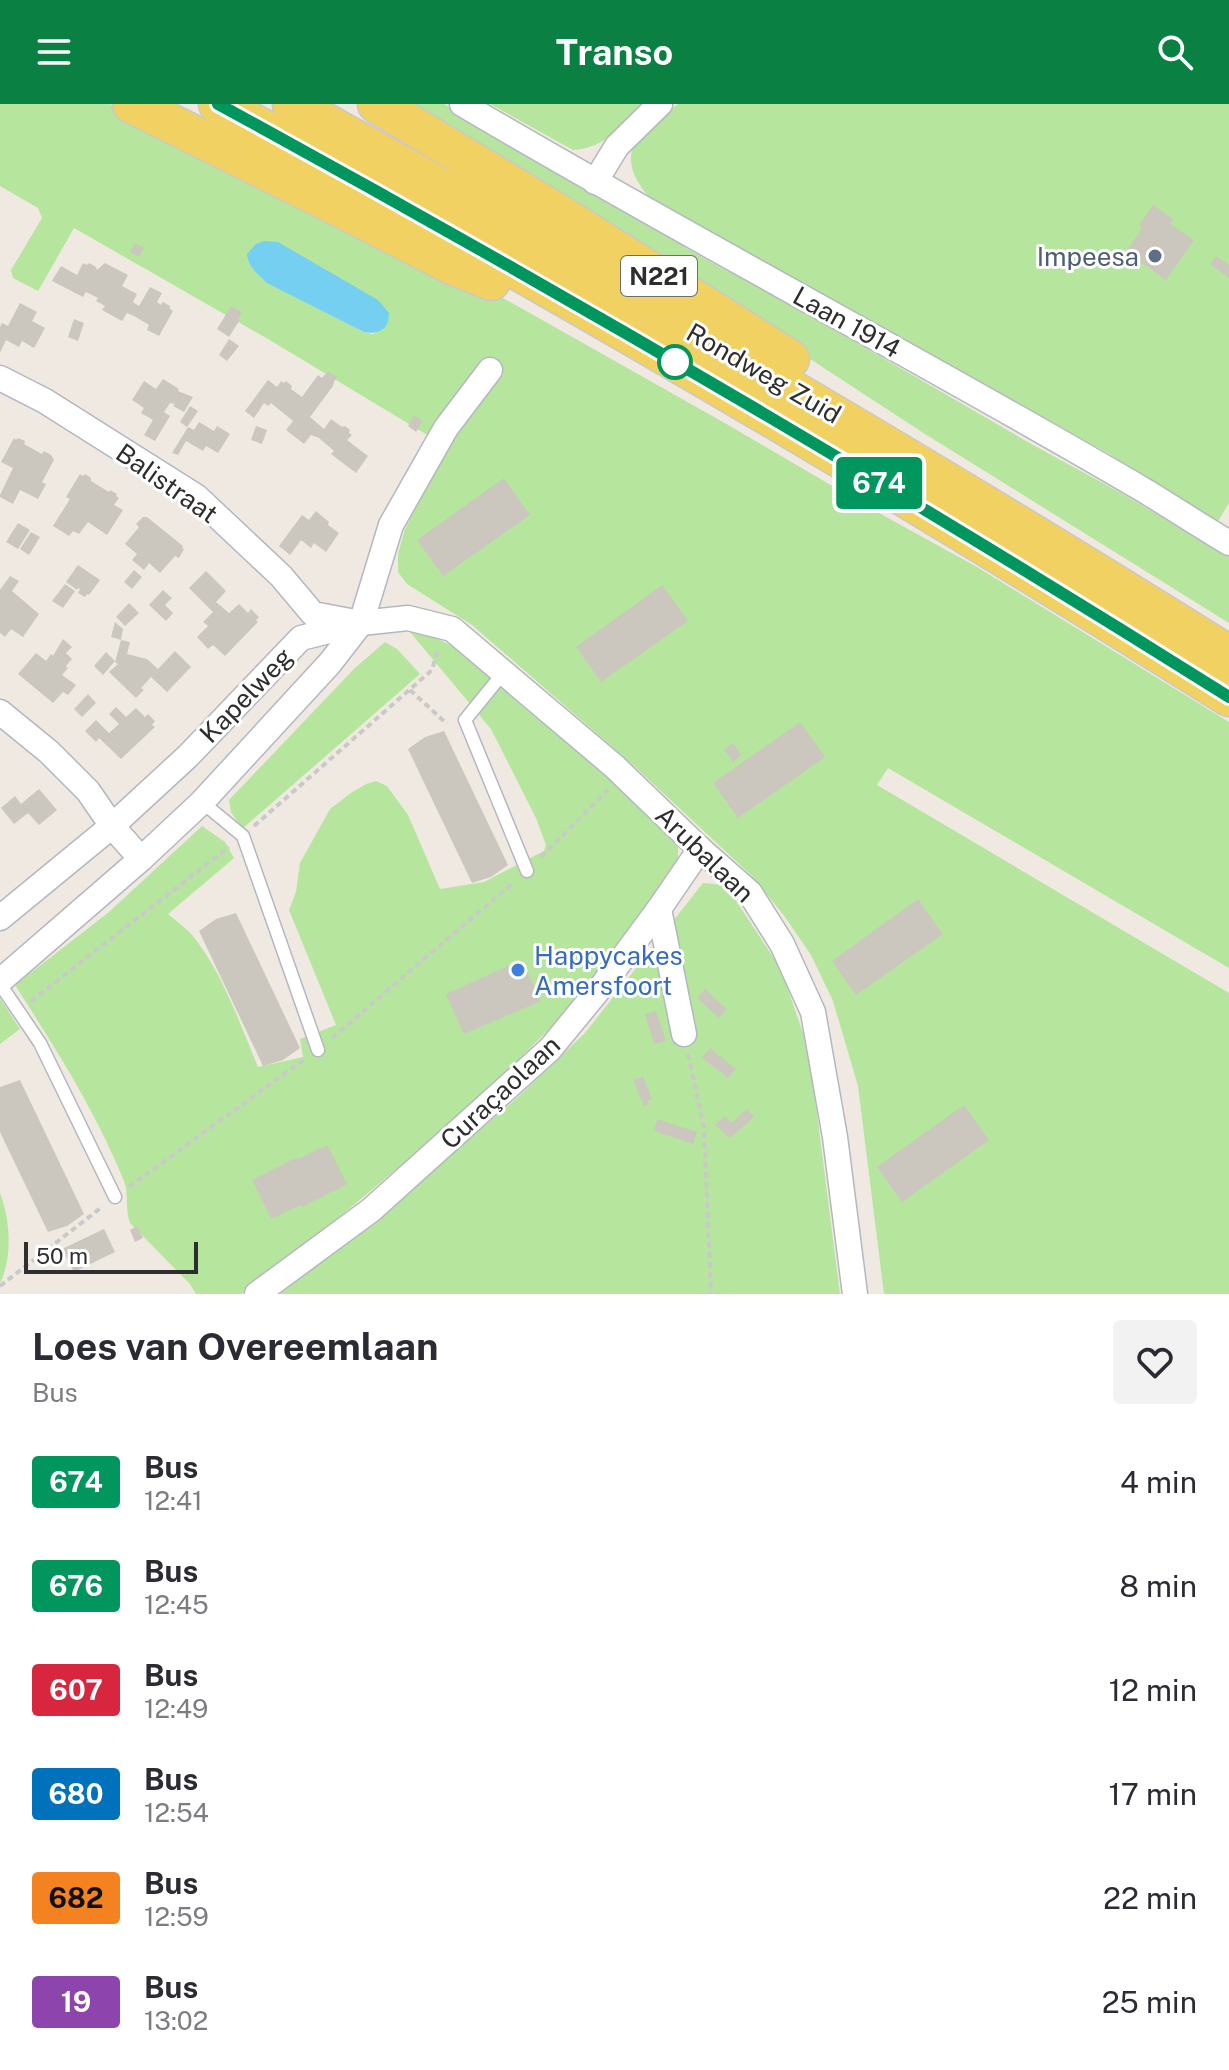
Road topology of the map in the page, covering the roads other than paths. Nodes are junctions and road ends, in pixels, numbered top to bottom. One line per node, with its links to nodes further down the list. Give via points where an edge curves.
1 (132, 104): 8 (main road, N221, via 454,266)
2 (218, 104): 8 (main road, Rondweg Zuid / N221)
3 (292, 104): 11 (main road, Rondweg Zuid / N221)
4 (377, 104): 11 (main road, N221, via 840,390)
5 (462, 104): 7 (street, Laan 1914)
6 (660, 104): 7 (street, via 617,146)
7 (595, 182): 12 (street, Laan 1914)
8 (650, 347): 16 (main road, Rondweg Zuid / N221)
9 (490, 370): 13 (street, via 446,428 391,525)
10 (0, 378): 13 (street, Balistraat, via 197,497 281,576 313,614)
11 (926, 468): 14 (main road, Rondweg Zuid / N221)
12 (1229, 543)
13 (361, 623): 15 (street, Arubalaan, via 408,618 452,629); 18 (street, Kapelweg); 19 (street, Kapelweg, via 301,638)
14 (1229, 655)
15 (504, 672): 20 (street, Arubalaan); 22 (lane, via 465,720)
16 (1229, 697)
17 (0, 712): 19 (street, via 88,791)
18 (202, 802): 21 (street, Kapelweg); 27 (lane, via 243,836)
19 (112, 826): 21 (street); 24 (street, Kapelweg)
20 (700, 849): 23 (street, Curaçaolaan); 30 (street, Arubalaan, via 750,893 782,944 813,1012)
21 (141, 859): 25 (street, Kapelweg)
22 (527, 871)
23 (659, 909): 26 (street); 29 (street, Curaçaolaan, via 550,1049 371,1210)
24 (0, 918)
25 (0, 983): 28 (lane, Kapelweg, via 40,1043)
26 (684, 1034)
27 (318, 1050)
28 (115, 1197)
29 (257, 1294)
30 (855, 1294)

